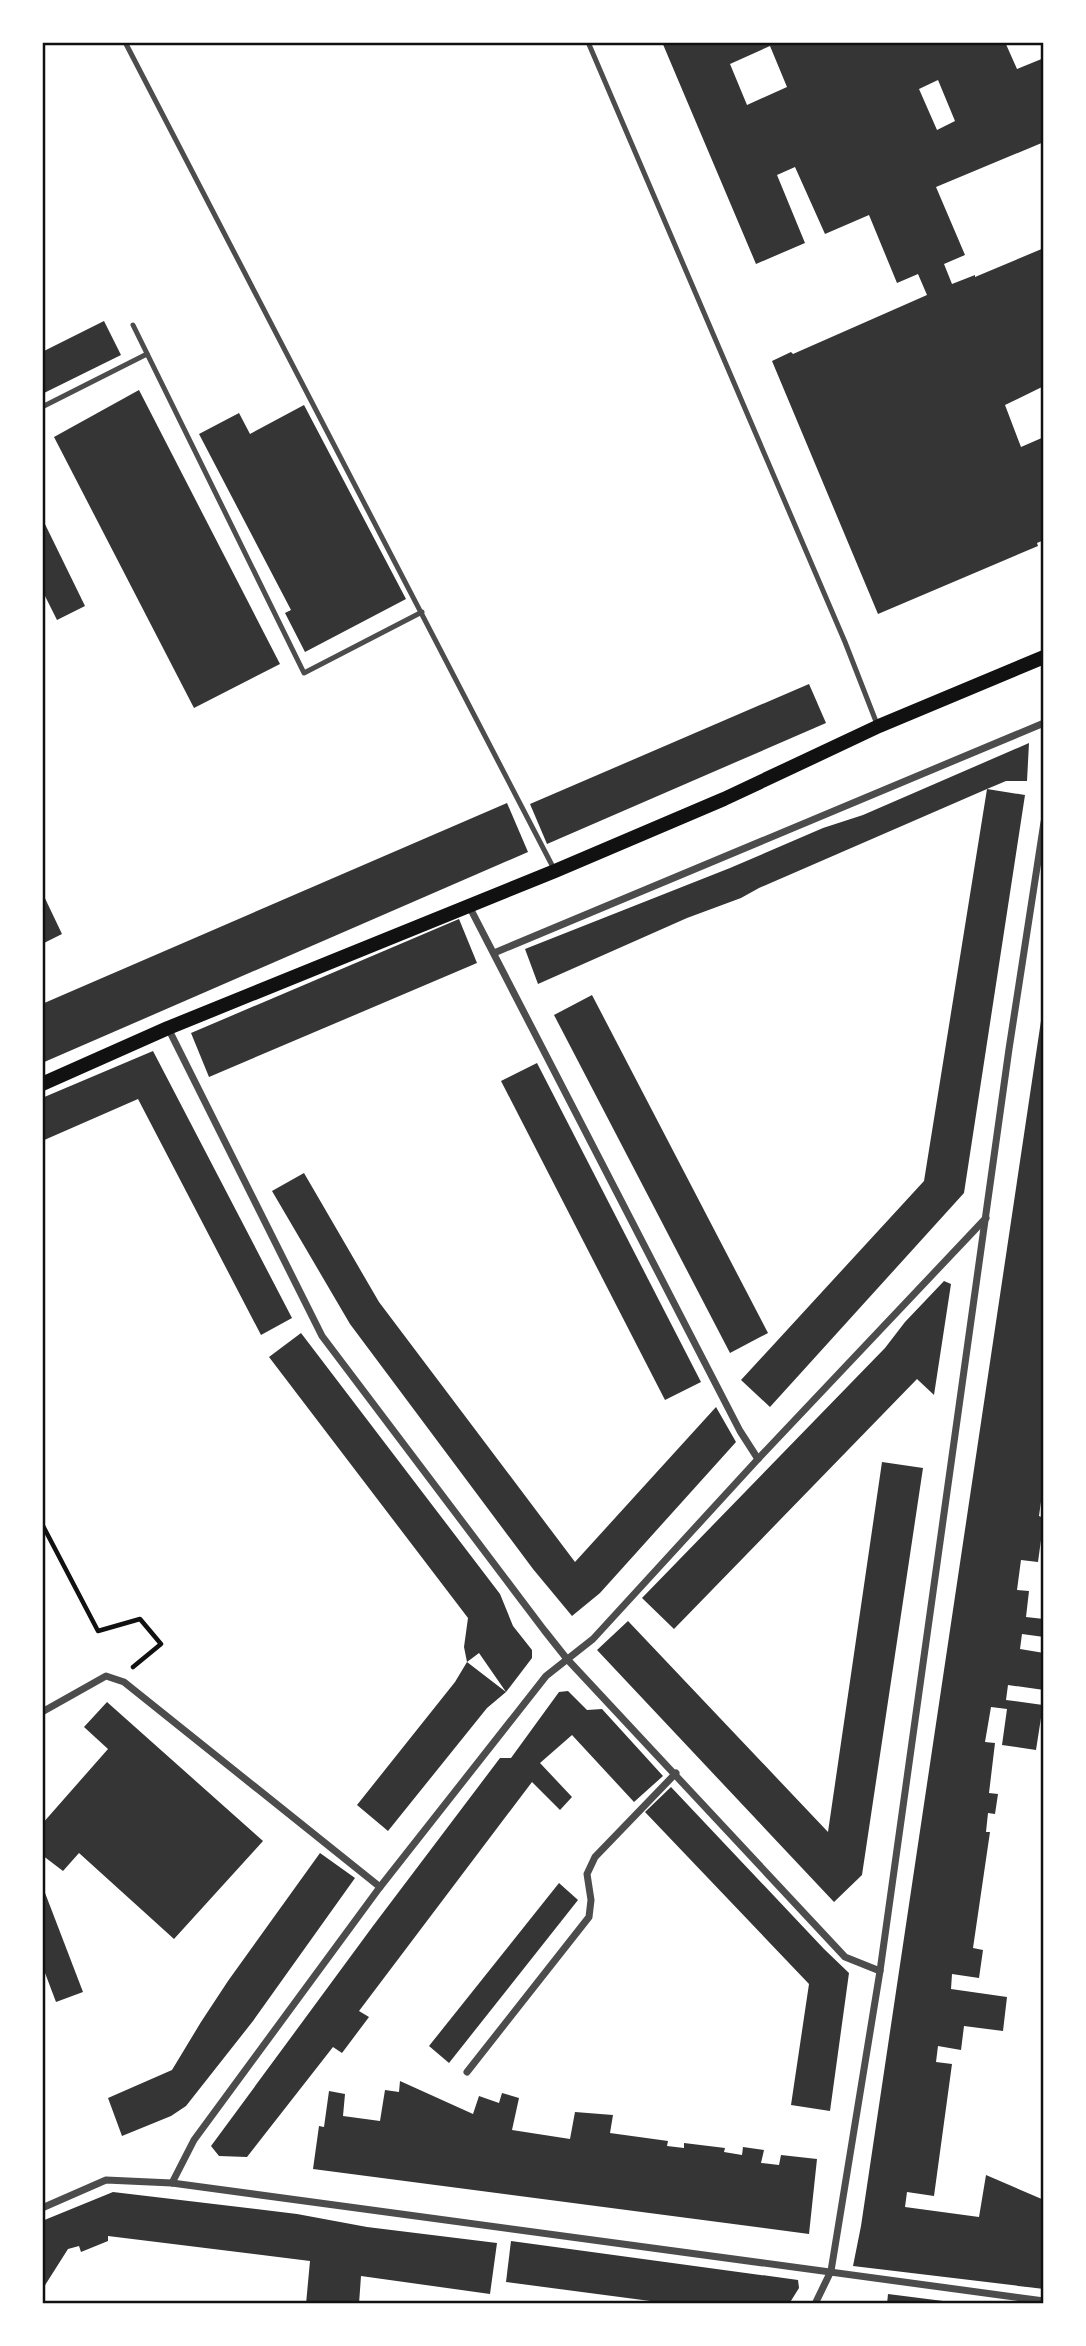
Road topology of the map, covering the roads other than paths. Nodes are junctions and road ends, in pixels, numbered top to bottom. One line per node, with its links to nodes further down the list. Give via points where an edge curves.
1 (125, 42): 6 (lane)
2 (588, 42): 9 (lane)
3 (133, 325): 4 (lane)
4 (147, 354): 5 (lane); 6 (lane, via 304,673)
5 (42, 407)
6 (422, 612): 11 (lane)
7 (1043, 661): 9 (main road)
8 (1044, 723): 13 (street)
9 (879, 726): 11 (main road)
10 (1044, 822): 16 (street)
11 (555, 871): 12 (main road)
12 (468, 906): 13 (street); 14 (main road)
13 (494, 953): 17 (street)
14 (168, 1028): 15 (main road); 18 (street, via 322,1335)
15 (42, 1084)
16 (986, 1218): 17 (street); 22 (street)
17 (758, 1459): 18 (street, via 593,1639)
18 (567, 1659): 20 (street); 21 (street, via 546,1676)
19 (42, 1712): 21 (street, via 106,1676 124,1682)
20 (676, 1773): 22 (street, via 845,1957); 23 (street, via 595,1857 587,1874 589,1917)
21 (380, 1887): 24 (street, via 194,2140)
22 (880, 1971): 26 (street)
23 (467, 2072)
24 (172, 2183): 25 (street, via 106,2180); 26 (street)
25 (42, 2208)
26 (831, 2271): 27 (street); 28 (street)
27 (1044, 2301)
28 (815, 2304)

